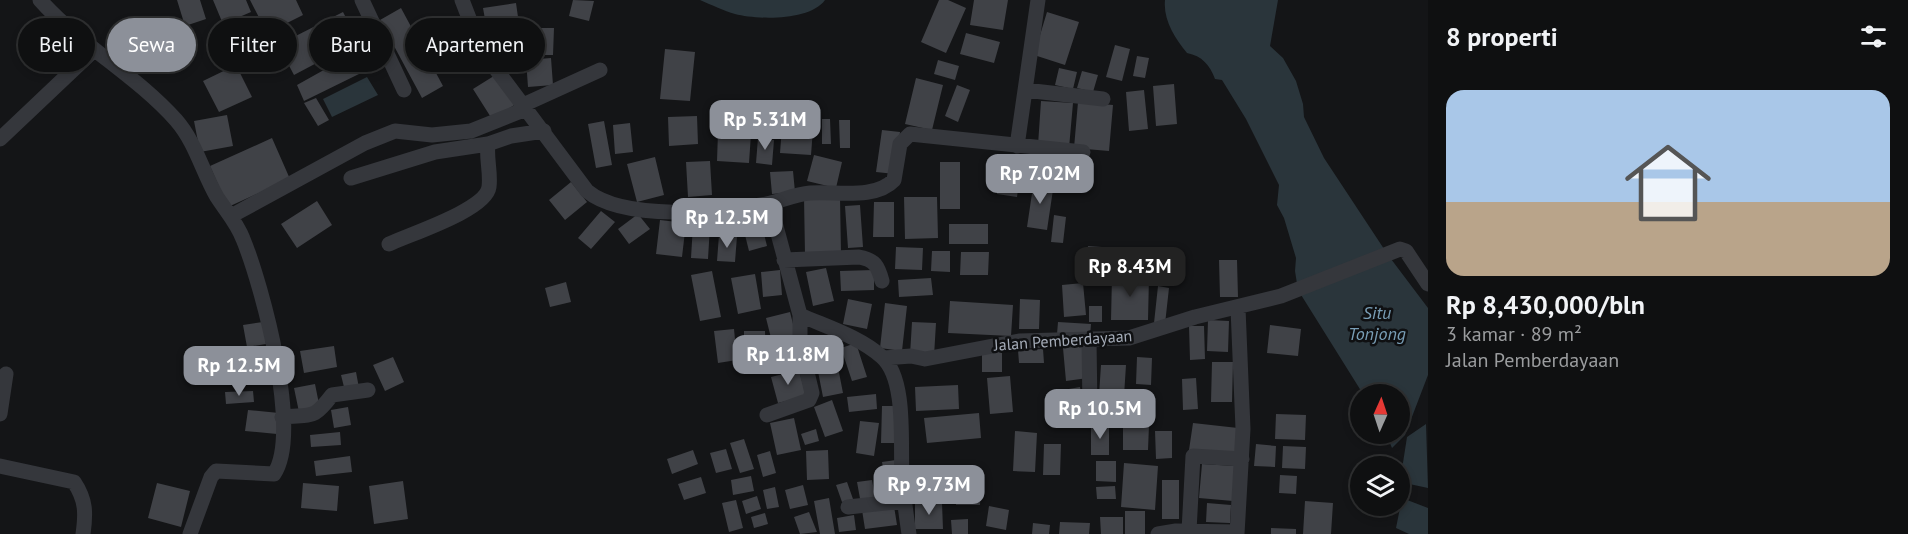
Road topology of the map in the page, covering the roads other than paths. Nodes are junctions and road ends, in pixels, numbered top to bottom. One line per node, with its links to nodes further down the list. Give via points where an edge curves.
1 (40, 0): 5 (street)
2 (362, 0): 9 (street)
3 (462, 0): 12 (street, via 481,49)
4 (1038, 0): 10 (street)
5 (56, 18)
6 (95, 53): 20 (street, via 177,122 198,153 216,196)
7 (600, 70): 12 (street)
8 (71, 72): 14 (street)
9 (404, 90)
10 (1025, 90): 11 (street); 16 (street)
11 (1103, 99)
12 (524, 107): 13 (street); 20 (street, via 471,131 432,135 395,131 365,143)
13 (544, 131): 15 (street); 19 (street, via 587,191 606,203 692,213)
14 (0, 139)
15 (488, 144): 18 (street, via 435,152); 21 (street, via 489,188 482,201)
16 (1017, 146): 17 (street); 19 (street, via 910,134 900,144 894,180 881,190 796,195)
17 (1083, 152)
18 (351, 178)
19 (770, 204): 22 (street)
20 (231, 216): 34 (street, via 248,251 272,335)
21 (389, 244)
22 (784, 260): 23 (street, via 859,257 877,265); 26 (street)
23 (882, 281)
24 (1428, 284): 25 (street, Jalan Pemberdayaan, via 1404,250 1398,249 1296,292)
25 (1238, 308): 27 (street, Jalan Pemberdayaan, via 1129,338); 35 (street)
26 (800, 315): 28 (street, via 861,342); 33 (street, via 800,343 812,393 809,400)
27 (1089, 340): 28 (street, Jalan Pemberdayaan, via 1019,341 925,359); 31 (street)
28 (884, 358): 37 (street, via 899,395)
29 (6, 374): 32 (street)
30 (368, 390): 34 (street, via 332,395 315,414)
31 (1090, 409)
32 (0, 414)
33 (767, 415)
34 (282, 417): 42 (street, via 282,463 274,474 216,471)
35 (1242, 459): 39 (street, via 1193,456); 40 (street)
36 (0, 466): 41 (street, via 74,483 84,497)
37 (904, 501): 38 (street); 43 (street)
38 (848, 507)
39 (1189, 531): 40 (street); 44 (street)
40 (1237, 533)
41 (83, 534)
42 (190, 534)
43 (909, 534)
44 (1158, 534)

